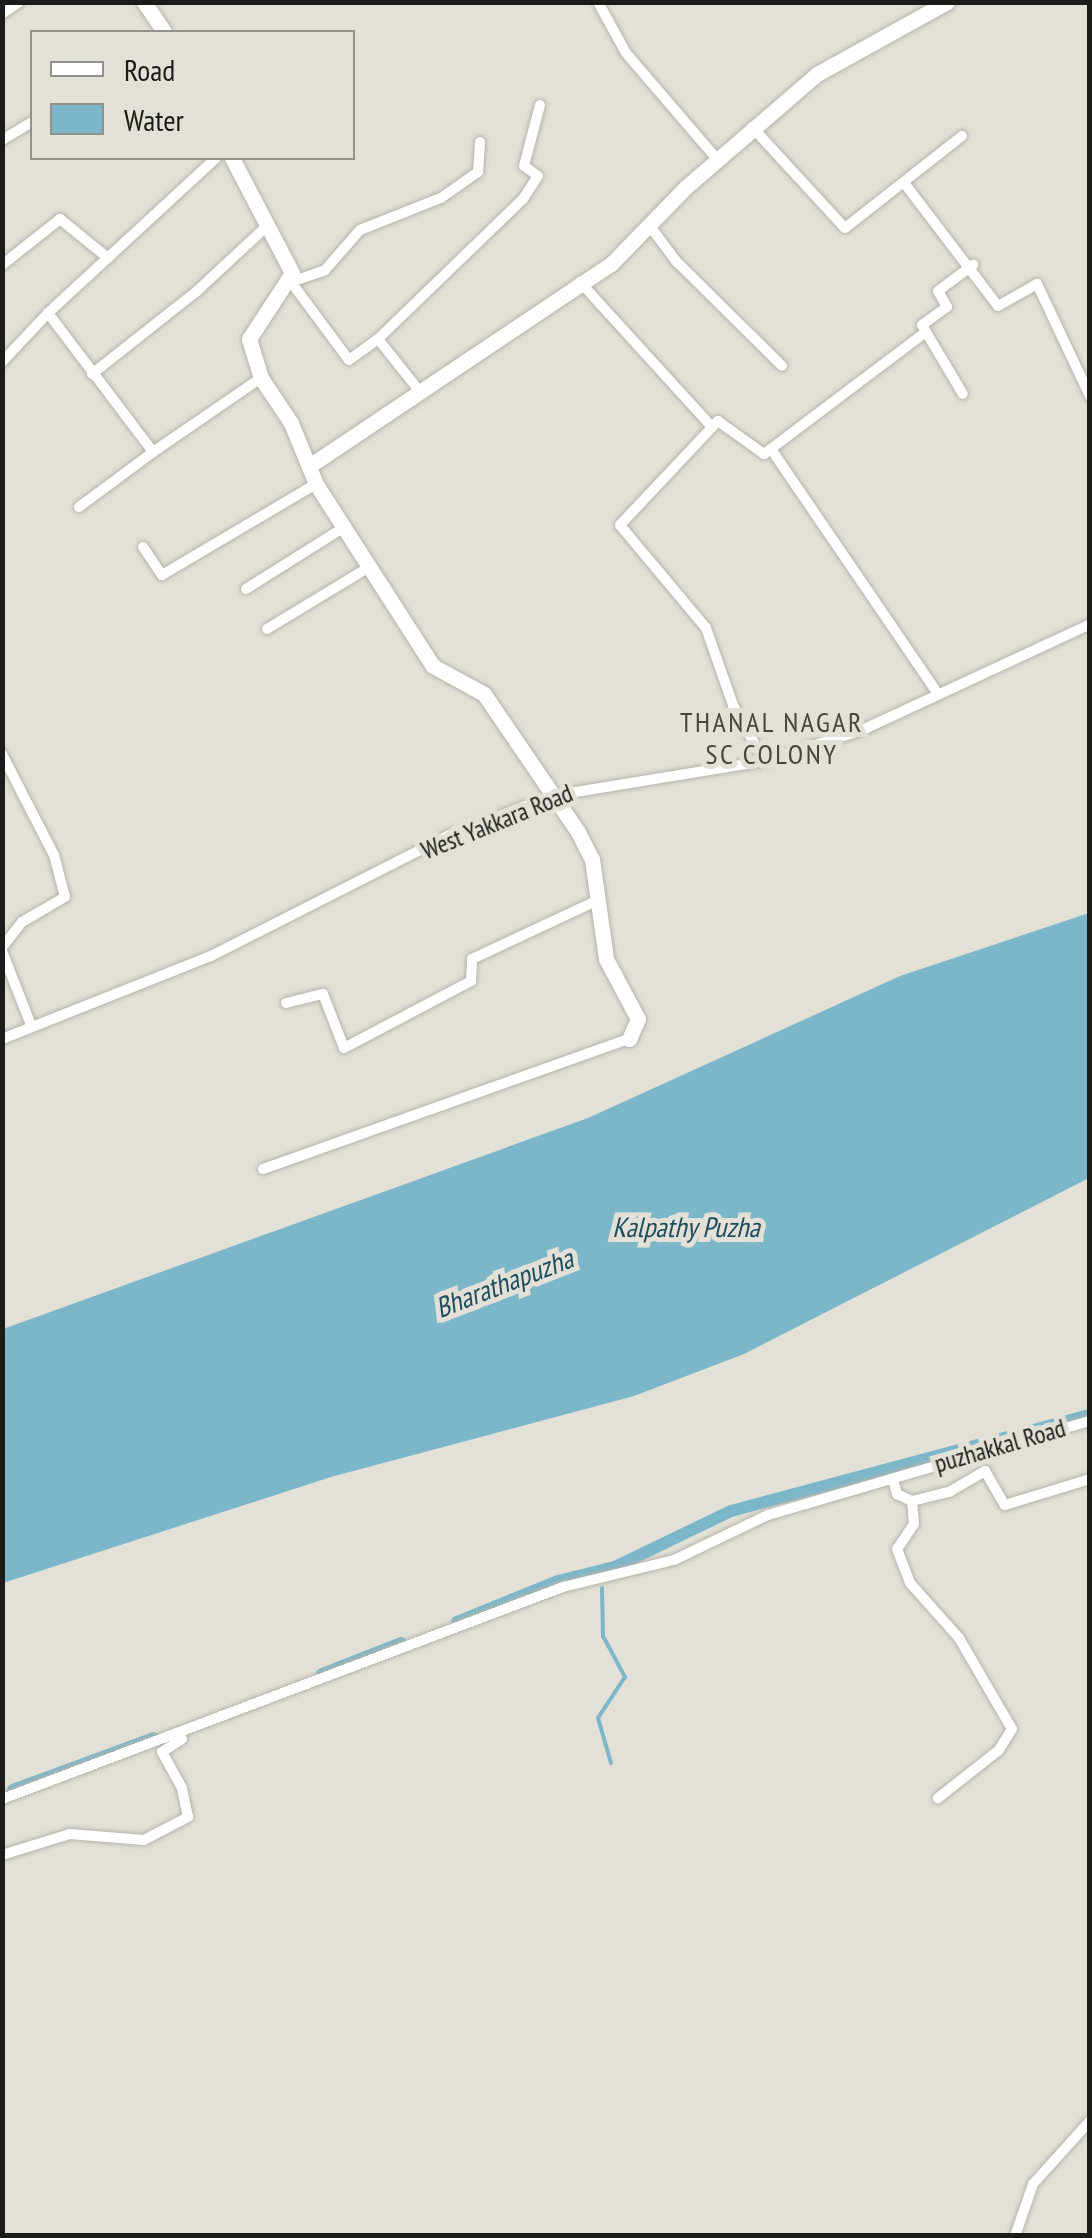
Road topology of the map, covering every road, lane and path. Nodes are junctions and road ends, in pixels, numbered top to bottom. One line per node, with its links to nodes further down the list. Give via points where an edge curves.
1 (19, 2): 5 (street)
2 (144, 2): 6 (street)
3 (598, 2): 13 (street, via 626,54)
4 (946, 2): 9 (street, via 864,44)
5 (2, 14)
6 (163, 30)
7 (540, 105): 26 (street, via 524,166 538,176 523,198)
8 (30, 123): 11 (street)
9 (752, 127): 13 (street); 16 (street, via 845,228)
10 (962, 136): 16 (street)
11 (2, 140)
12 (480, 142): 22 (street, via 478,172 440,198 360,230 325,270)
13 (716, 159): 18 (street)
14 (214, 160): 19 (street)
15 (233, 160): 17 (street)
16 (905, 184): 21 (street)
17 (268, 224): 22 (street); 29 (street, via 197,292)
18 (649, 226): 23 (street); 28 (street, via 676,262)
19 (108, 258): 20 (street, via 60,219); 24 (street)
20 (2, 265)
21 (973, 265): 25 (street, via 938,290 947,307 922,325); 33 (street, via 998,306 1037,284)
22 (291, 282): 26 (street, via 349,360); 30 (street, via 249,339)
23 (580, 282): 31 (street); 34 (street)
24 (48, 313): 27 (street); 29 (street)
25 (926, 332): 32 (street); 35 (street)
26 (378, 339): 31 (street)
27 (2, 362)
28 (782, 366)
29 (92, 374): 36 (street)
30 (261, 378): 36 (street); 37 (street)
31 (421, 393): 37 (street)
32 (963, 394)
33 (1090, 396)
34 (712, 427): 35 (street, via 718,421 764,454); 48 (street, via 620,525 706,628 733,705)
35 (771, 449): 46 (street)
36 (153, 452): 39 (street)
37 (309, 466): 38 (street)
38 (316, 484): 40 (street); 41 (street, via 162,574)
39 (80, 507)
40 (347, 526): 42 (street); 43 (street)
41 (143, 547)
42 (372, 566): 45 (street); 49 (street, via 434,666 484,694)
43 (246, 589)
44 (1090, 624): 46 (street, West Yakkara Road)
45 (267, 629)
46 (938, 694): 48 (street, West Yakkara Road, via 860,731)
47 (2, 754): 51 (street, via 54,855 65,897 22,922)
48 (764, 761): 49 (street, West Yakkara Road)
49 (557, 802): 50 (street, via 592,859); 53 (street, West Yakkara Road, via 450,836 307,912)
50 (598, 900): 52 (street, via 472,959 470,982 344,1048 322,994); 55 (street, via 606,958 638,1019)
51 (2, 950): 53 (street)
52 (286, 1002)
53 (31, 1026): 54 (street, West Yakkara Road)
54 (2, 1038)
55 (629, 1040): 56 (street)
56 (263, 1169)
57 (1090, 1421): 59 (street, puzhakkal Road)
58 (1090, 1479): 60 (street, via 1004,1506 985,1471 950,1492)
59 (893, 1480): 60 (street, via 897,1494); 61 (street, puzhakkal Road, via 768,1515 674,1560 563,1587)
60 (912, 1501): 62 (street, via 914,1524 897,1549 910,1583 959,1638 1012,1729 999,1750)
61 (194, 1732): 63 (street, puzhakkal Road); 64 (street, via 162,1752 182,1788 188,1817 144,1840 70,1834)
62 (938, 1798)
63 (2, 1799)
64 (2, 1854)
65 (1090, 2121): 66 (street, via 1033,2184)
66 (1015, 2236)

